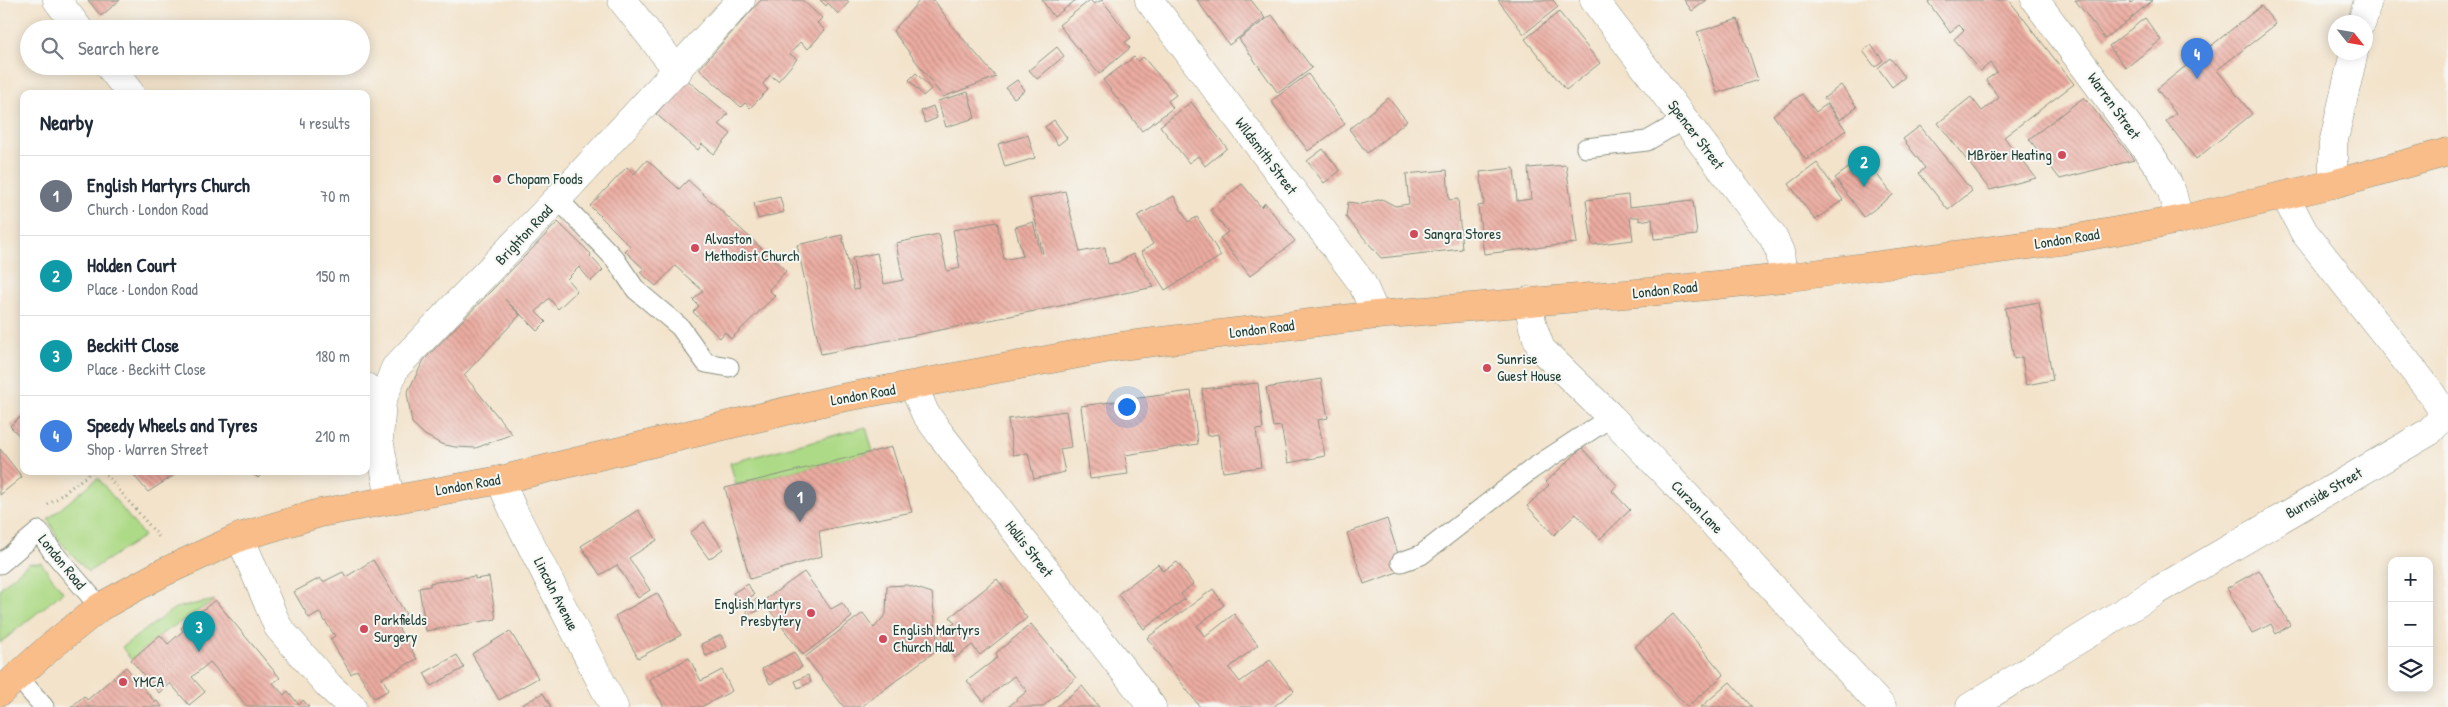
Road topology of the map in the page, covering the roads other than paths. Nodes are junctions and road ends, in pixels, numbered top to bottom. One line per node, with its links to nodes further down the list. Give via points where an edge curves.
1 (57, 0): 9 (street)
2 (622, 0): 11 (street)
3 (741, 0): 11 (street, Brighton Road)
4 (1149, 0): 23 (street, Wildsmith Street, via 1362,283)
5 (1594, 0): 14 (street, Spencer Street)
6 (2036, 0): 20 (street, Warren Street, via 2162,171 2172,192)
7 (2368, 0): 8 (street)
8 (2364, 15)
9 (72, 20)
10 (2352, 60): 17 (street, via 2333,144)
11 (678, 71): 19 (street, Brighton Road)
12 (116, 75): 13 (street)
13 (128, 90)
14 (1685, 119): 15 (lane, via 1647,141); 21 (street, Spencer Street, via 1772,237 1780,252)
15 (1586, 148)
16 (2448, 152): 17 (main road, London Road)
17 (2333, 184): 18 (main road, London Road)
18 (2285, 196): 20 (main road, London Road); 40 (street, Burnside Street, via 2304,232 2426,386 2441,408 2440,420 2429,432 2157,591)
19 (558, 199): 24 (lane, via 615,259 636,290 680,326 706,363); 26 (street, Brighton Road, via 395,368)
20 (2179, 220): 21 (main road, London Road, via 2060,241)
21 (1783, 278): 22 (main road, London Road)
22 (1528, 301): 23 (main road, London Road); 27 (street, Curzon Lane, via 1540,349)
23 (1376, 316): 25 (main road, London Road, via 1121,346)
24 (729, 367)
25 (914, 386): 28 (main road, London Road, via 836,399); 38 (street, Hollis Street, via 925,413 941,435)
26 (374, 394): 29 (street, Brighton Road)
27 (1611, 418): 31 (lane, via 1532,469 1421,555); 39 (street, Curzon Lane, via 1735,546)
28 (500, 480): 29 (main road, London Road); 37 (street, Lincoln Avenue)
29 (390, 499): 30 (main road, London Road, via 320,513)
30 (240, 537): 33 (main road, London Road); 36 (street, via 278,627 329,686)
31 (1401, 562)
32 (0, 564): 33 (lane, London Road, via 39,531)
33 (100, 607): 34 (main road, London Road)
34 (9, 684): 35 (lane)
35 (44, 707)
36 (352, 707)
37 (614, 707)
38 (1152, 707)
39 (1882, 707)
40 (1970, 707)

